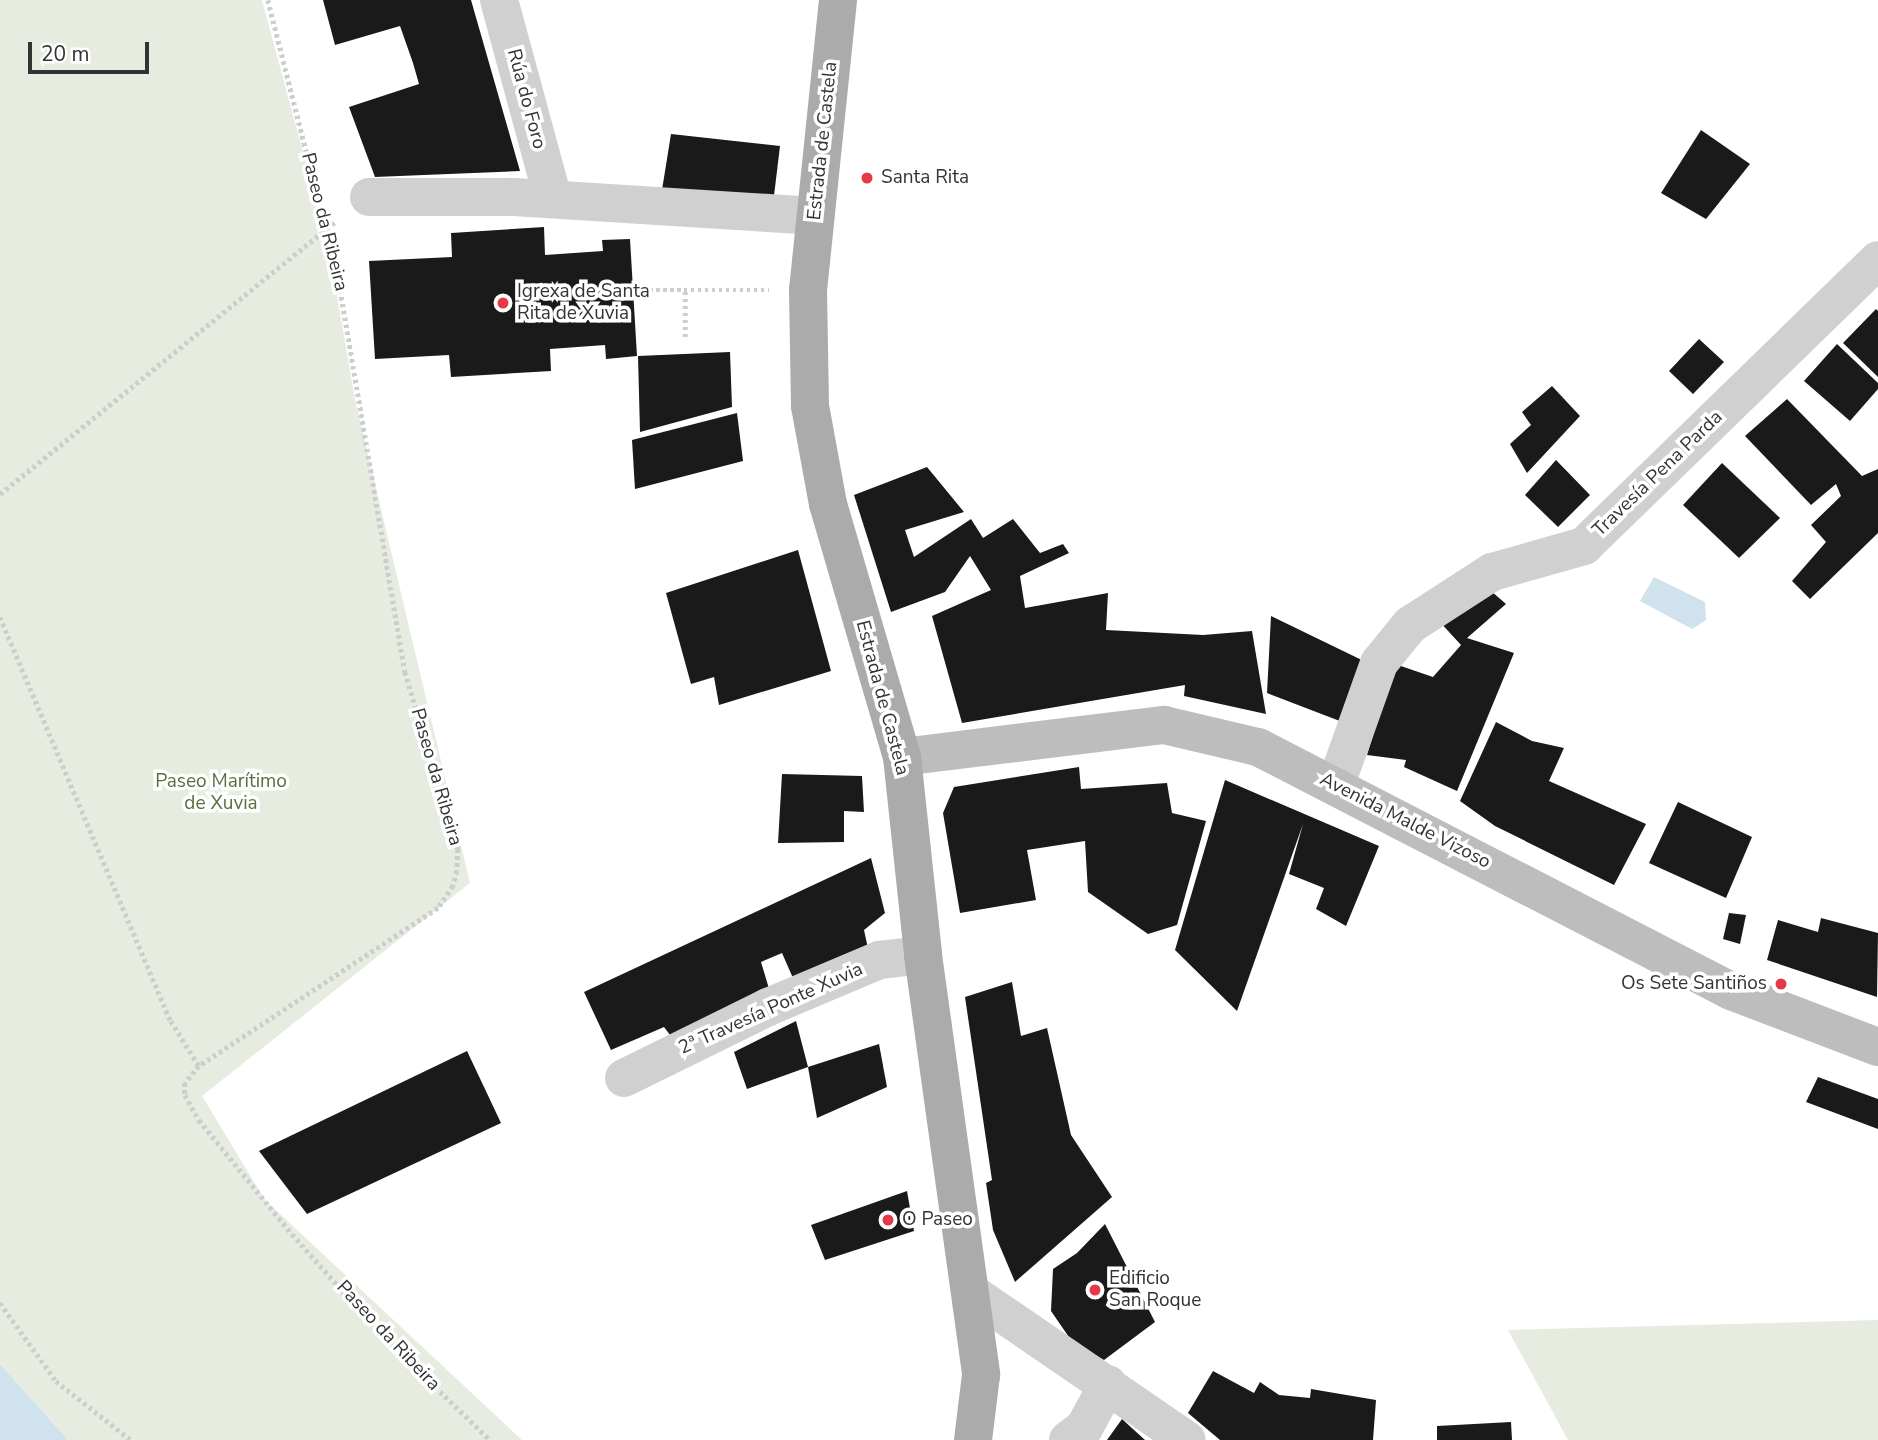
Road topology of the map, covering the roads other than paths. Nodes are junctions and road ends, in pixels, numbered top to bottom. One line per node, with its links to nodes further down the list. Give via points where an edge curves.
1 (499, 0): 4 (street, Rúa do Foro)
2 (838, 0): 5 (main road, Estrada de Castela)
3 (369, 197): 4 (street)
4 (554, 199): 5 (street)
5 (814, 216): 7 (main road, Estrada de Castela, via 808,290 810,406 828,504)
6 (1878, 260): 8 (street, Travesía Pena Parda, via 1584,546 1492,572 1410,625 1379,663)
7 (902, 758): 8 (street, Avenida Malde Vizoso, via 1164,725 1258,747); 9 (main road, Estrada de Castela)
8 (1336, 784): 10 (street, Avenida Malde Vizoso, via 1731,991)
9 (923, 955): 11 (street, 2ª Travesía Ponte Xuvia, via 879,960 768,1007); 12 (main road, Estrada de Castela)
10 (1878, 1047)
11 (624, 1078)
12 (972, 1293): 13 (street); 14 (main road, Estrada de Castela, via 981,1375)
13 (1108, 1384): 15 (street, via 1084,1427); 16 (street)
14 (973, 1440)
15 (1068, 1440)
16 (1188, 1440)

